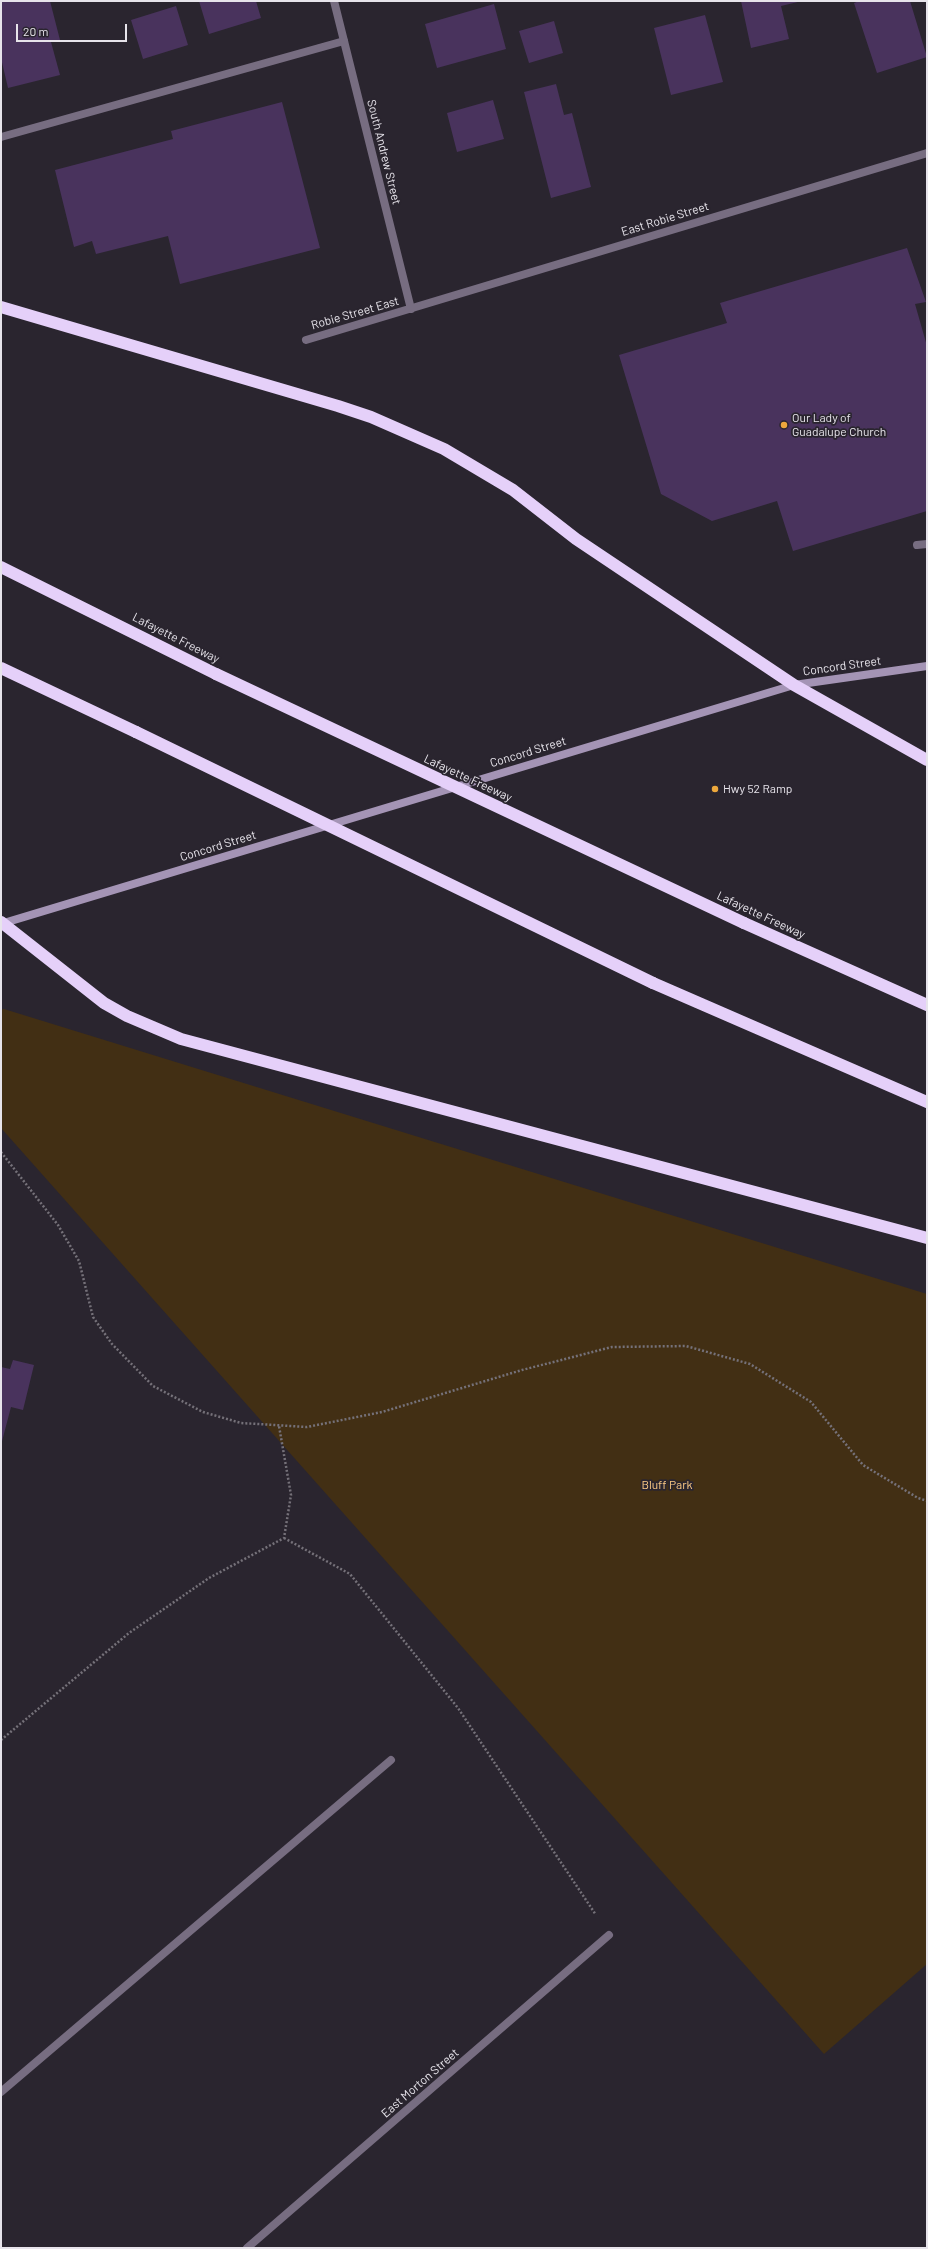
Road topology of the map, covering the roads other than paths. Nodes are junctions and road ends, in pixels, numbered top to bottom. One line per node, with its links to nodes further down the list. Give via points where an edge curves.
1 (334, 1): 2 (street, South Andrew Street)
2 (344, 41): 3 (street); 6 (street, South Andrew Street)
3 (1, 137)
4 (927, 153): 6 (street, East Robie Street)
5 (1, 307): 13 (highway, via 338,406 371,417 444,449 513,490 576,539)
6 (411, 309): 7 (street, Robie Street East)
7 (306, 340)
8 (927, 544): 9 (street)
9 (917, 545)
10 (1, 567): 16 (highway, Lafayette Freeway, bridge, via 216,674 744,923)
11 (927, 666): 13 (main road, Concord Street)
12 (1, 668): 17 (highway, bridge, via 653,983)
13 (794, 685): 14 (highway); 15 (main road, Concord Street)
14 (927, 760)
15 (2, 923): 18 (highway, via 104,1003 127,1016 181,1039)
16 (927, 1005)
17 (927, 1102)
18 (927, 1238)
19 (391, 1760): 21 (street)
20 (609, 1936): 22 (street, East Morton Street)
21 (1, 2092)
22 (247, 2248)

